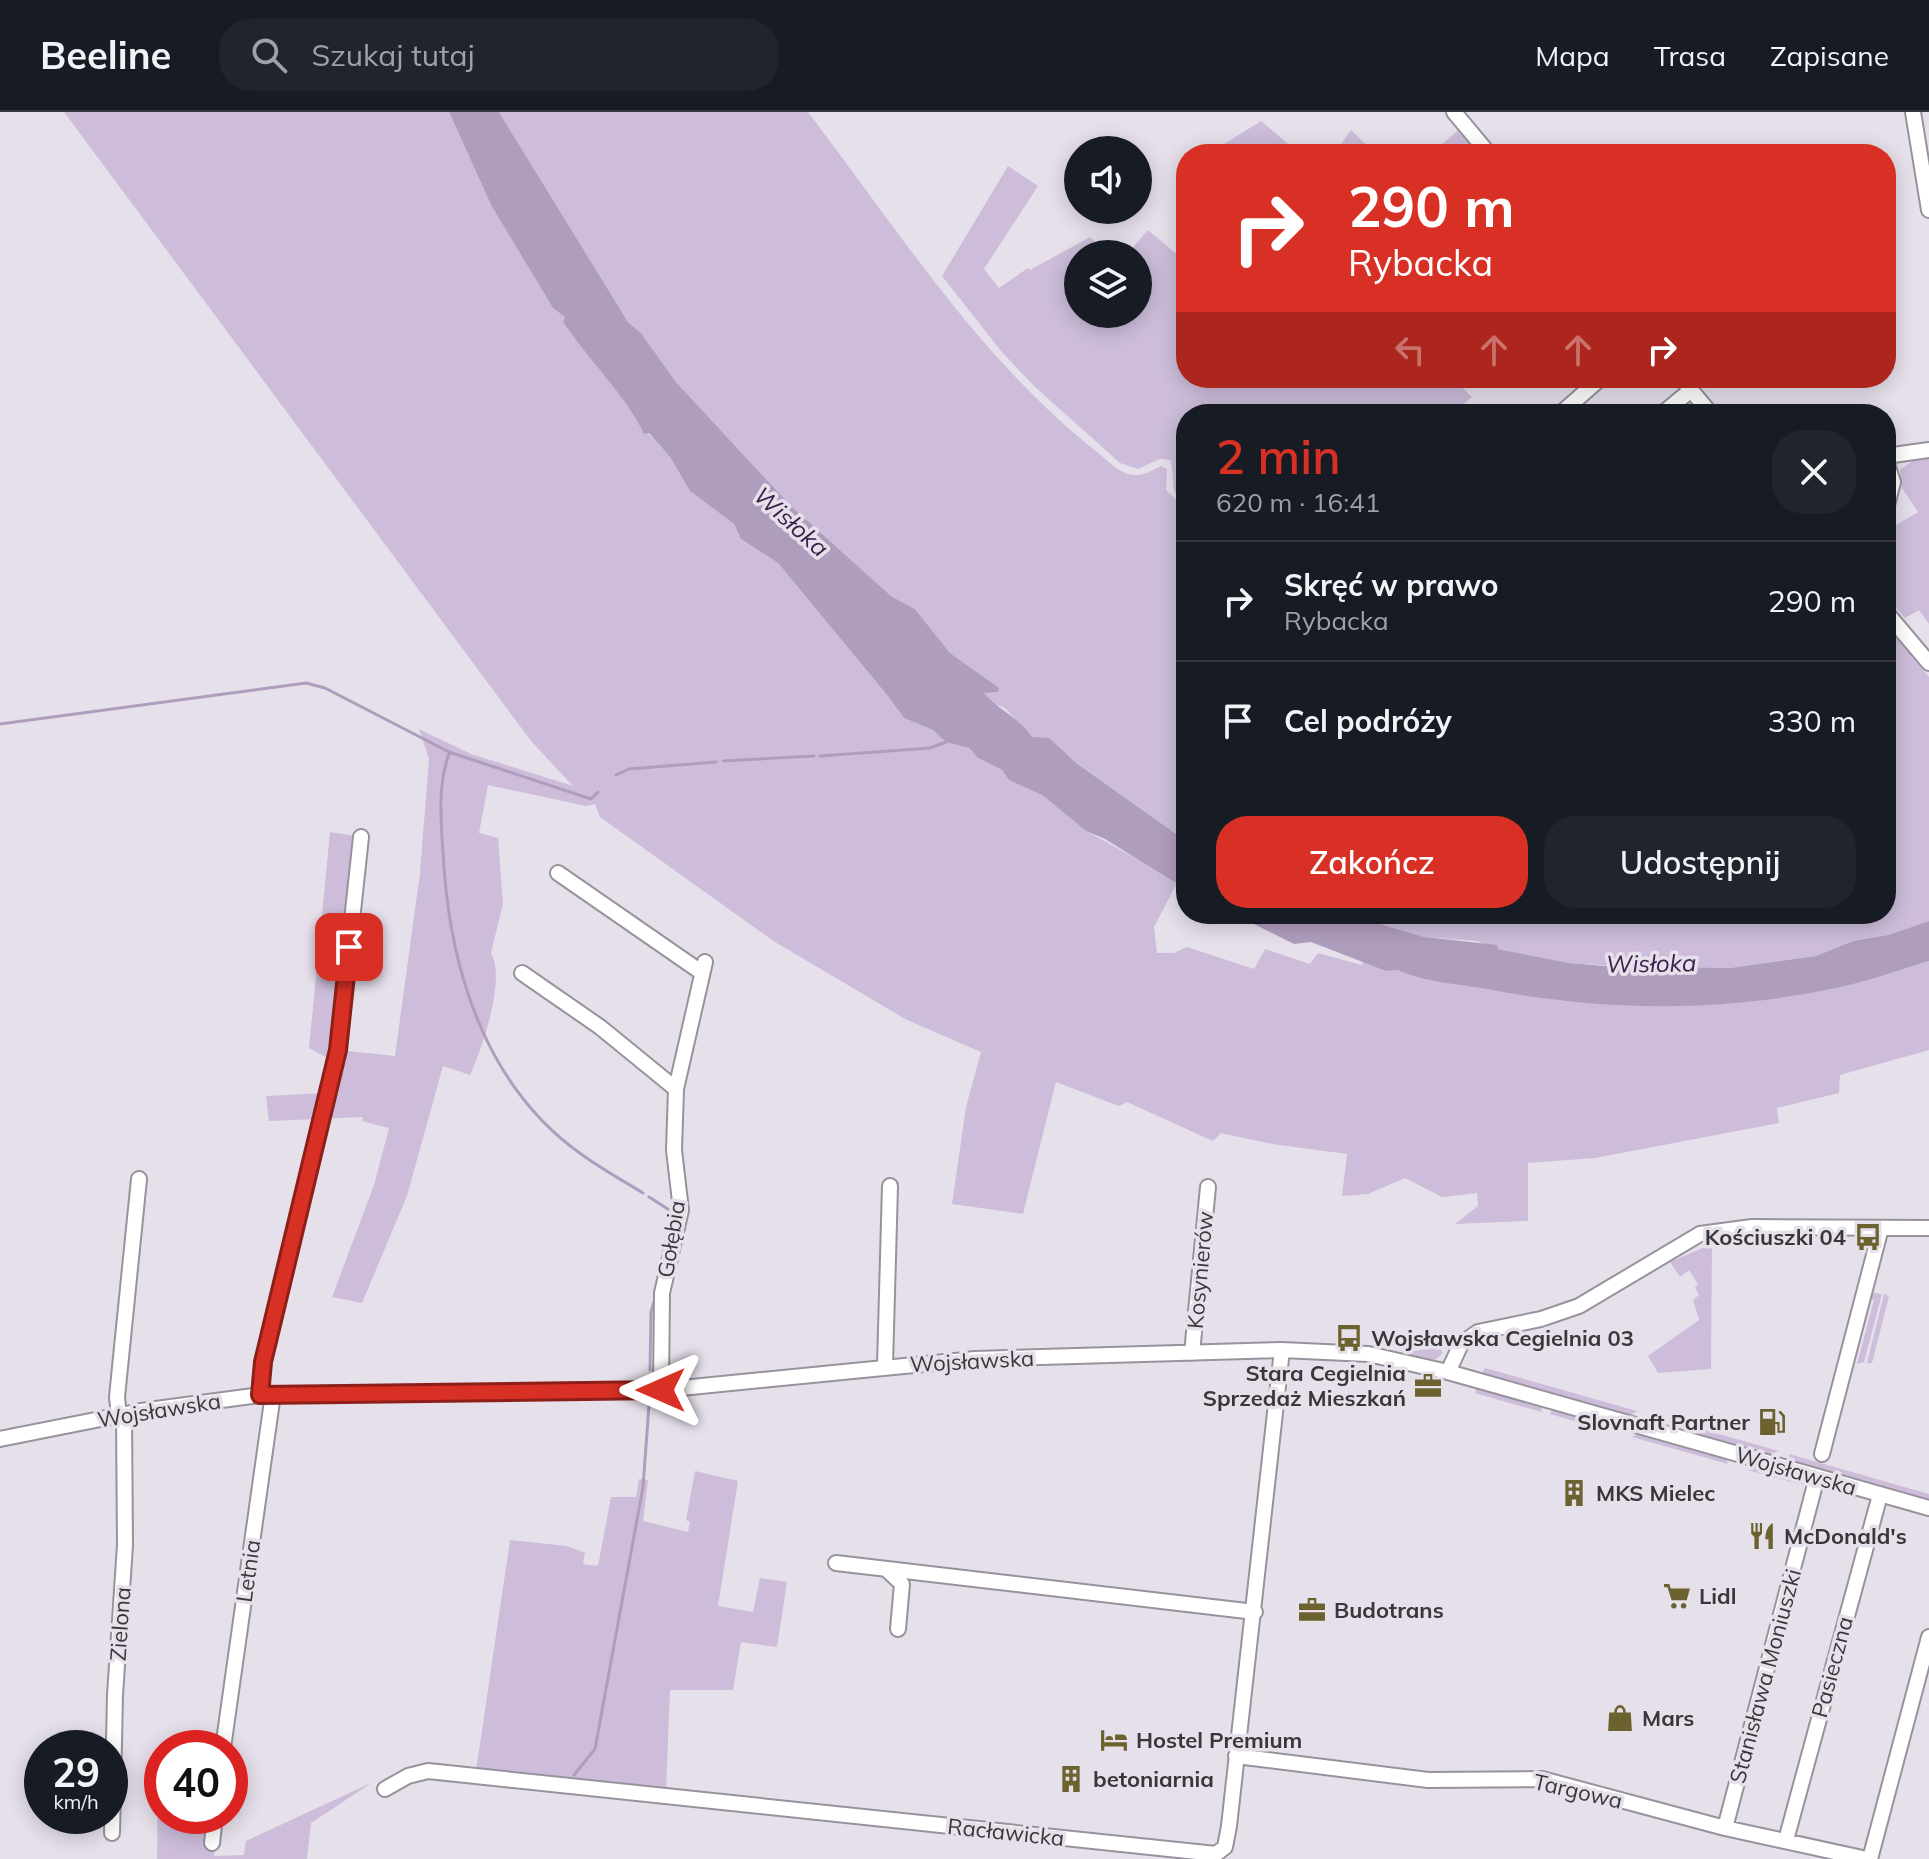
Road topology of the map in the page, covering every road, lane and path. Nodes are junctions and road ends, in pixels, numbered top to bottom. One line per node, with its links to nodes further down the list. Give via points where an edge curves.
1 (1454, 112): 3 (street)
2 (1913, 112): 4 (street)
3 (1481, 144)
4 (1929, 210)
5 (1590, 388): 8 (street)
6 (1683, 388): 9 (street)
7 (1689, 388): 10 (street)
8 (1571, 404)
9 (1670, 404)
10 (1703, 404)
11 (1929, 450): 12 (street)
12 (1896, 458)
13 (1896, 624): 14 (street)
14 (1929, 663)
15 (361, 837): 29 (street, Letnia, via 338,1050 263,1362)
16 (558, 873): 18 (street, Gołębia, via 703,967)
17 (522, 973): 18 (street)
18 (676, 1089): 28 (street, Gołębia, via 674,1150 681,1210 662,1293)
19 (139, 1179): 30 (street, Zielona, via 117,1397)
20 (890, 1186): 26 (street)
21 (1208, 1187): 25 (street, Kosynierów)
22 (1881, 1228): 23 (street); 27 (street, via 1725,1228 1700,1234 1579,1306 1478,1332 1461,1344); 32 (street)
23 (1929, 1228)
24 (1282, 1350): 25 (street, Wojsławska); 27 (street, Wojsławska, via 1368,1354); 38 (street, Racławicka)
25 (1192, 1353): 26 (street, Wojsławska)
26 (885, 1365): 28 (street, Wojsławska)
27 (1448, 1372): 33 (street, Wojsławska)
28 (661, 1390): 29 (street, Wojsławska)
29 (267, 1394): 30 (street, Wojsławska); 42 (street, Letnia)
30 (121, 1415): 31 (street, Wojsławska); 41 (street, Zielona, via 125,1545)
31 (0, 1439)
32 (1822, 1454)
33 (1817, 1477): 34 (street, Wojsławska); 45 (street, Stanisława Moniuszki)
34 (1880, 1495): 35 (street, Wojsławska); 47 (street, Pasieczna)
35 (1929, 1508)
36 (836, 1563): 37 (street)
37 (887, 1569): 38 (street); 39 (street, via 902,1584)
38 (1255, 1612): 43 (street, Racławicka)
39 (898, 1629)
40 (1929, 1637): 49 (street)
41 (114, 1730)
42 (225, 1730)
43 (1236, 1756): 44 (street, Racławicka, via 1227,1842 1211,1854 428,1771); 45 (street, Targowa, via 1428,1780 1542,1779)
44 (385, 1789)
45 (1725, 1828): 47 (street, Targowa)
46 (213, 1834): 48 (street)
47 (1786, 1840): 49 (street, Targowa)
48 (212, 1843)
49 (1869, 1859)

